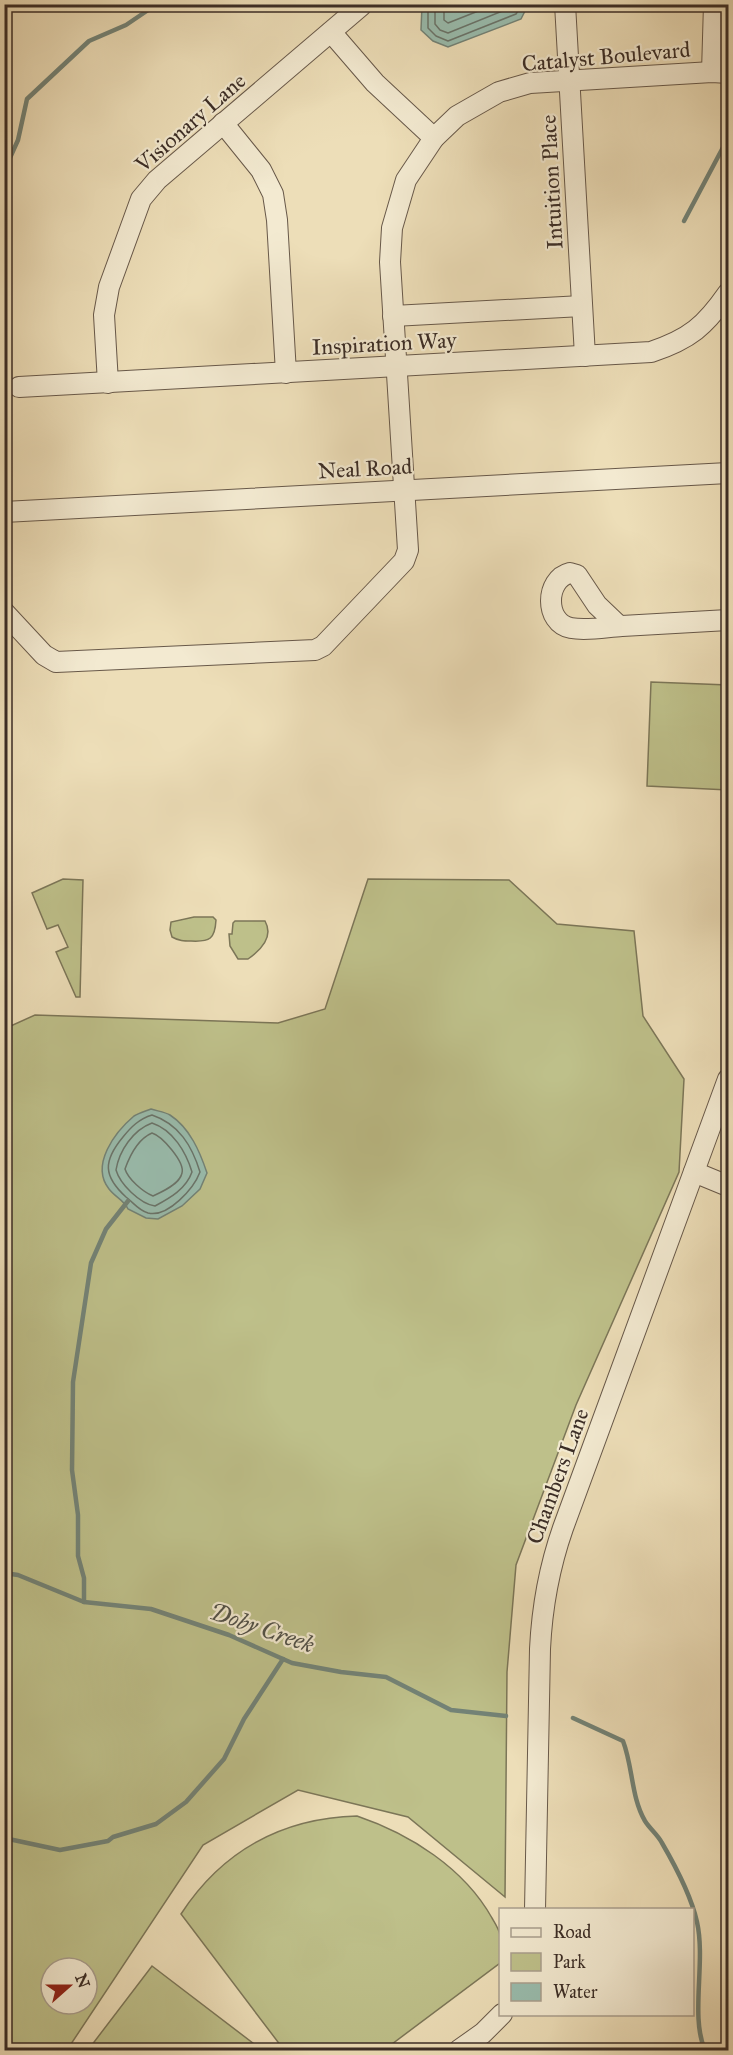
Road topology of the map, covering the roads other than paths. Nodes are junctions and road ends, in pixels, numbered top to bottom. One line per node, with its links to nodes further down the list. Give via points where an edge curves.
1 (565, 4): 6 (street, Intuition Place)
2 (714, 4): 5 (street)
3 (361, 6): 4 (street, Visionary Lane)
4 (331, 32): 7 (street, Visionary Lane); 8 (street, via 375,84)
5 (720, 72): 6 (street, Catalyst Boulevard)
6 (569, 80): 8 (street, Catalyst Boulevard, via 530,83 499,92 457,116); 10 (street, Intuition Place)
7 (223, 123): 14 (street, via 261,170 273,194 278,220); 15 (street, Visionary Lane, via 157,180 141,199 109,287 104,315)
8 (434, 138): 11 (street, Catalyst Boulevard, via 406,180 392,228)
9 (729, 293): 12 (street, Inspiration Way, via 699,329 677,343 651,352)
10 (582, 306): 11 (street); 12 (street, Intuition Place)
11 (393, 316): 13 (street, Catalyst Boulevard)
12 (585, 356): 13 (street, Inspiration Way)
13 (396, 367): 14 (street, Inspiration Way); 18 (street, Catalyst Boulevard)
14 (286, 373): 15 (street, Inspiration Way)
15 (108, 383): 16 (street, Inspiration Way)
16 (19, 387)
17 (729, 472): 18 (street, Neal Road)
18 (404, 489): 19 (street, Neal Road); 20 (street, Catalyst Boulevard, via 408,550 404,561 319,649 56,662 44,655)
19 (4, 512)
20 (4, 612)
21 (729, 620): 22 (street)
22 (619, 626)
23 (729, 1079): 24 (street, Chambers Lane)
24 (694, 1172): 25 (street); 26 (street, Chambers Lane, via 563,1528 548,1580 540,1649)
25 (729, 1186)
26 (535, 1908)
27 (500, 2016): 28 (street)
28 (459, 2050)

